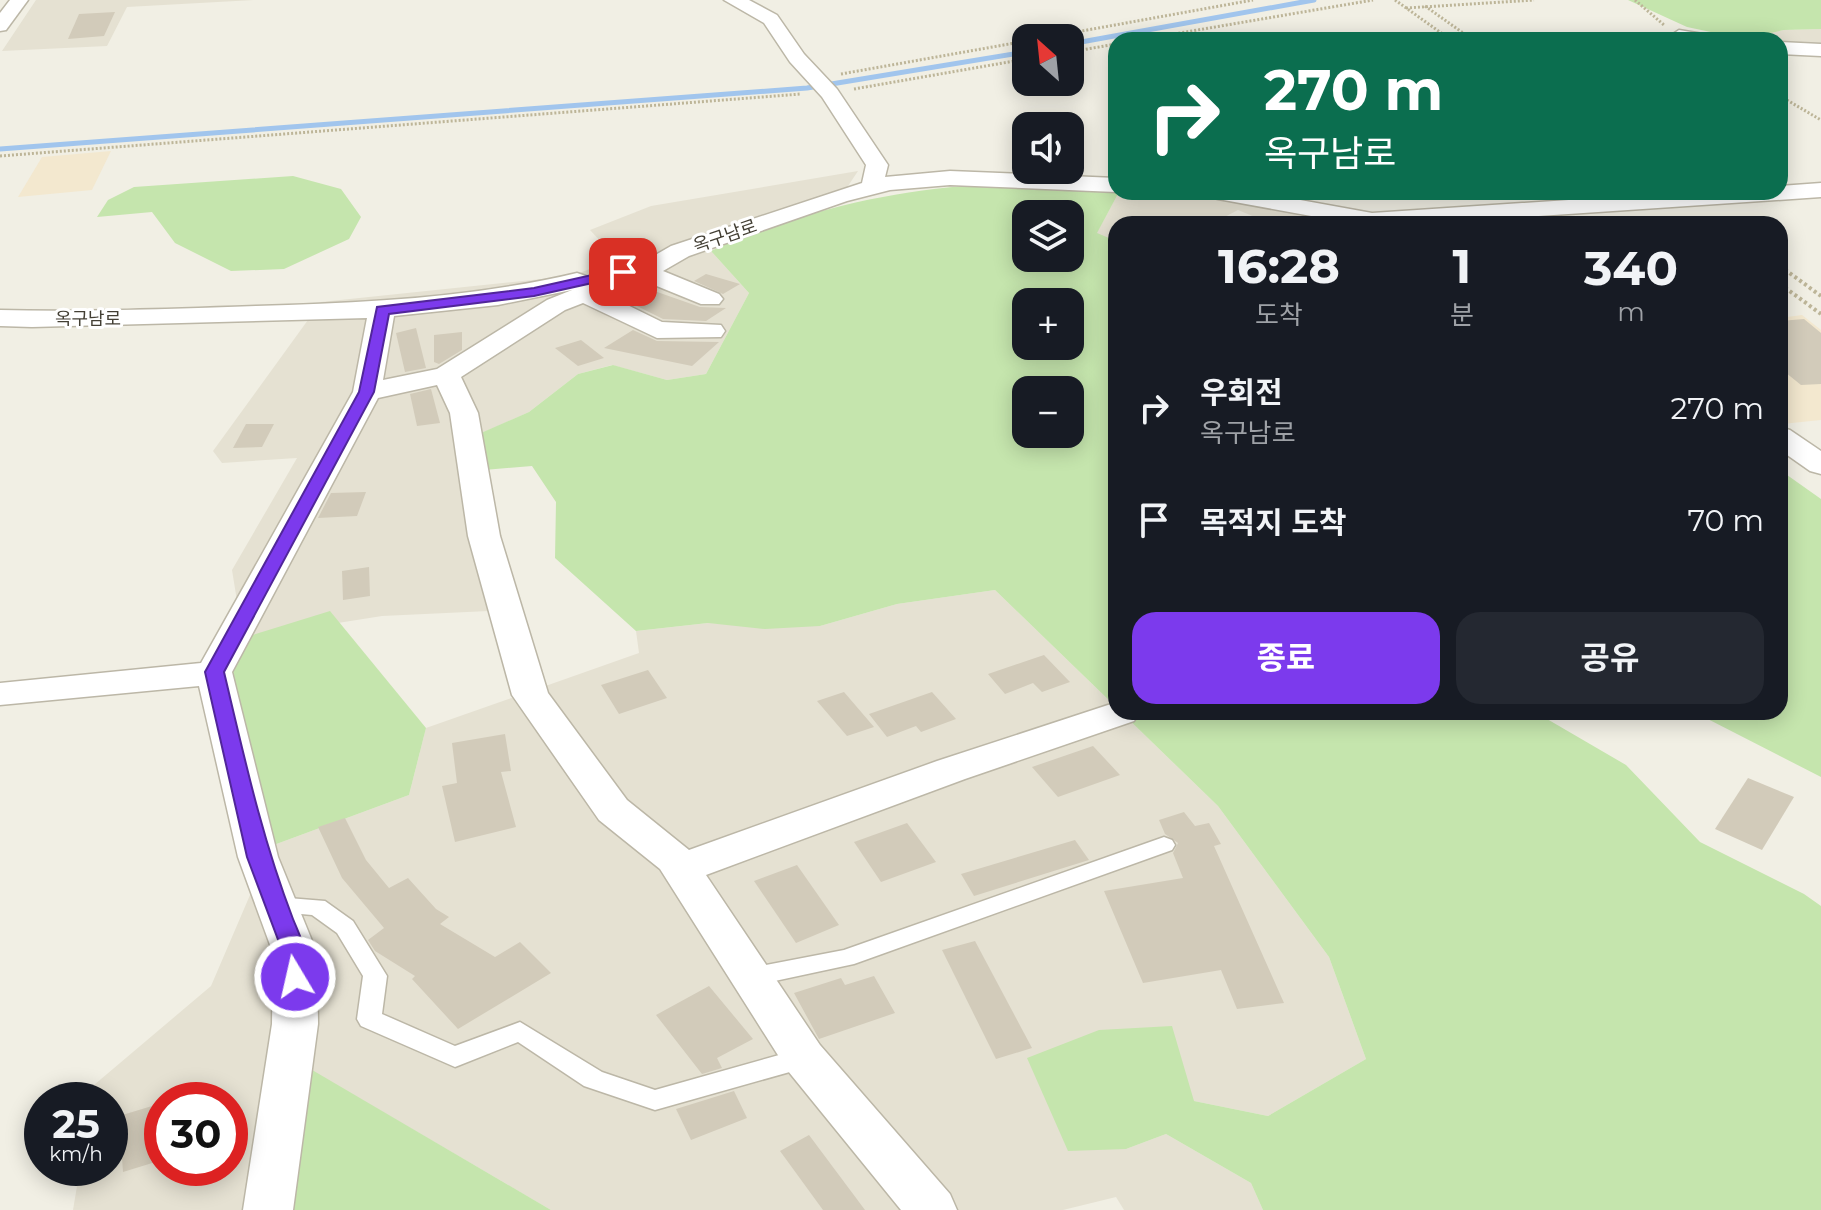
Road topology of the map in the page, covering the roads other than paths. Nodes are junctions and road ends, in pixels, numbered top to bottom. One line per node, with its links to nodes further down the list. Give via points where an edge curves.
1 (19, 0): 4 (street)
2 (733, 0): 3 (street)
3 (757, 5): 7 (street, via 823,86)
4 (0, 26)
5 (1788, 48): 6 (street)
6 (1821, 50)
7 (875, 176): 8 (street, 옥구남로); 15 (street, 옥구남로, via 680,251)
8 (1108, 185)
9 (1821, 190): 10 (street)
10 (1788, 193)
11 (1260, 200): 13 (street)
12 (1705, 200): 14 (street)
13 (1345, 216)
14 (1468, 216)
15 (647, 269): 16 (street); 17 (street); 18 (street, 옥구남로, via 534,292)
16 (584, 294): 20 (street, via 657,330); 21 (street, via 556,305)
17 (710, 299)
18 (382, 310): 19 (street, 옥구남로); 22 (street)
19 (0, 318)
20 (712, 331)
21 (446, 375): 22 (street); 29 (street, via 464,413 484,536 530,695 613,810)
22 (367, 392): 25 (street)
23 (1788, 442): 24 (street)
24 (1821, 465)
25 (214, 672): 26 (street); 30 (street, via 258,857)
26 (0, 694)
27 (1108, 717): 29 (street)
28 (1164, 845): 31 (lane, via 846,958)
29 (680, 869): 31 (street)
30 (276, 905): 32 (lane, via 317,907 345,927 375,976 369,1019 455,1057 520,1031 593,1079 655,1100); 33 (street, via 295,953 295,1024)
31 (751, 977): 32 (street)
32 (804, 1058): 34 (street)
33 (268, 1210)
34 (932, 1210)

